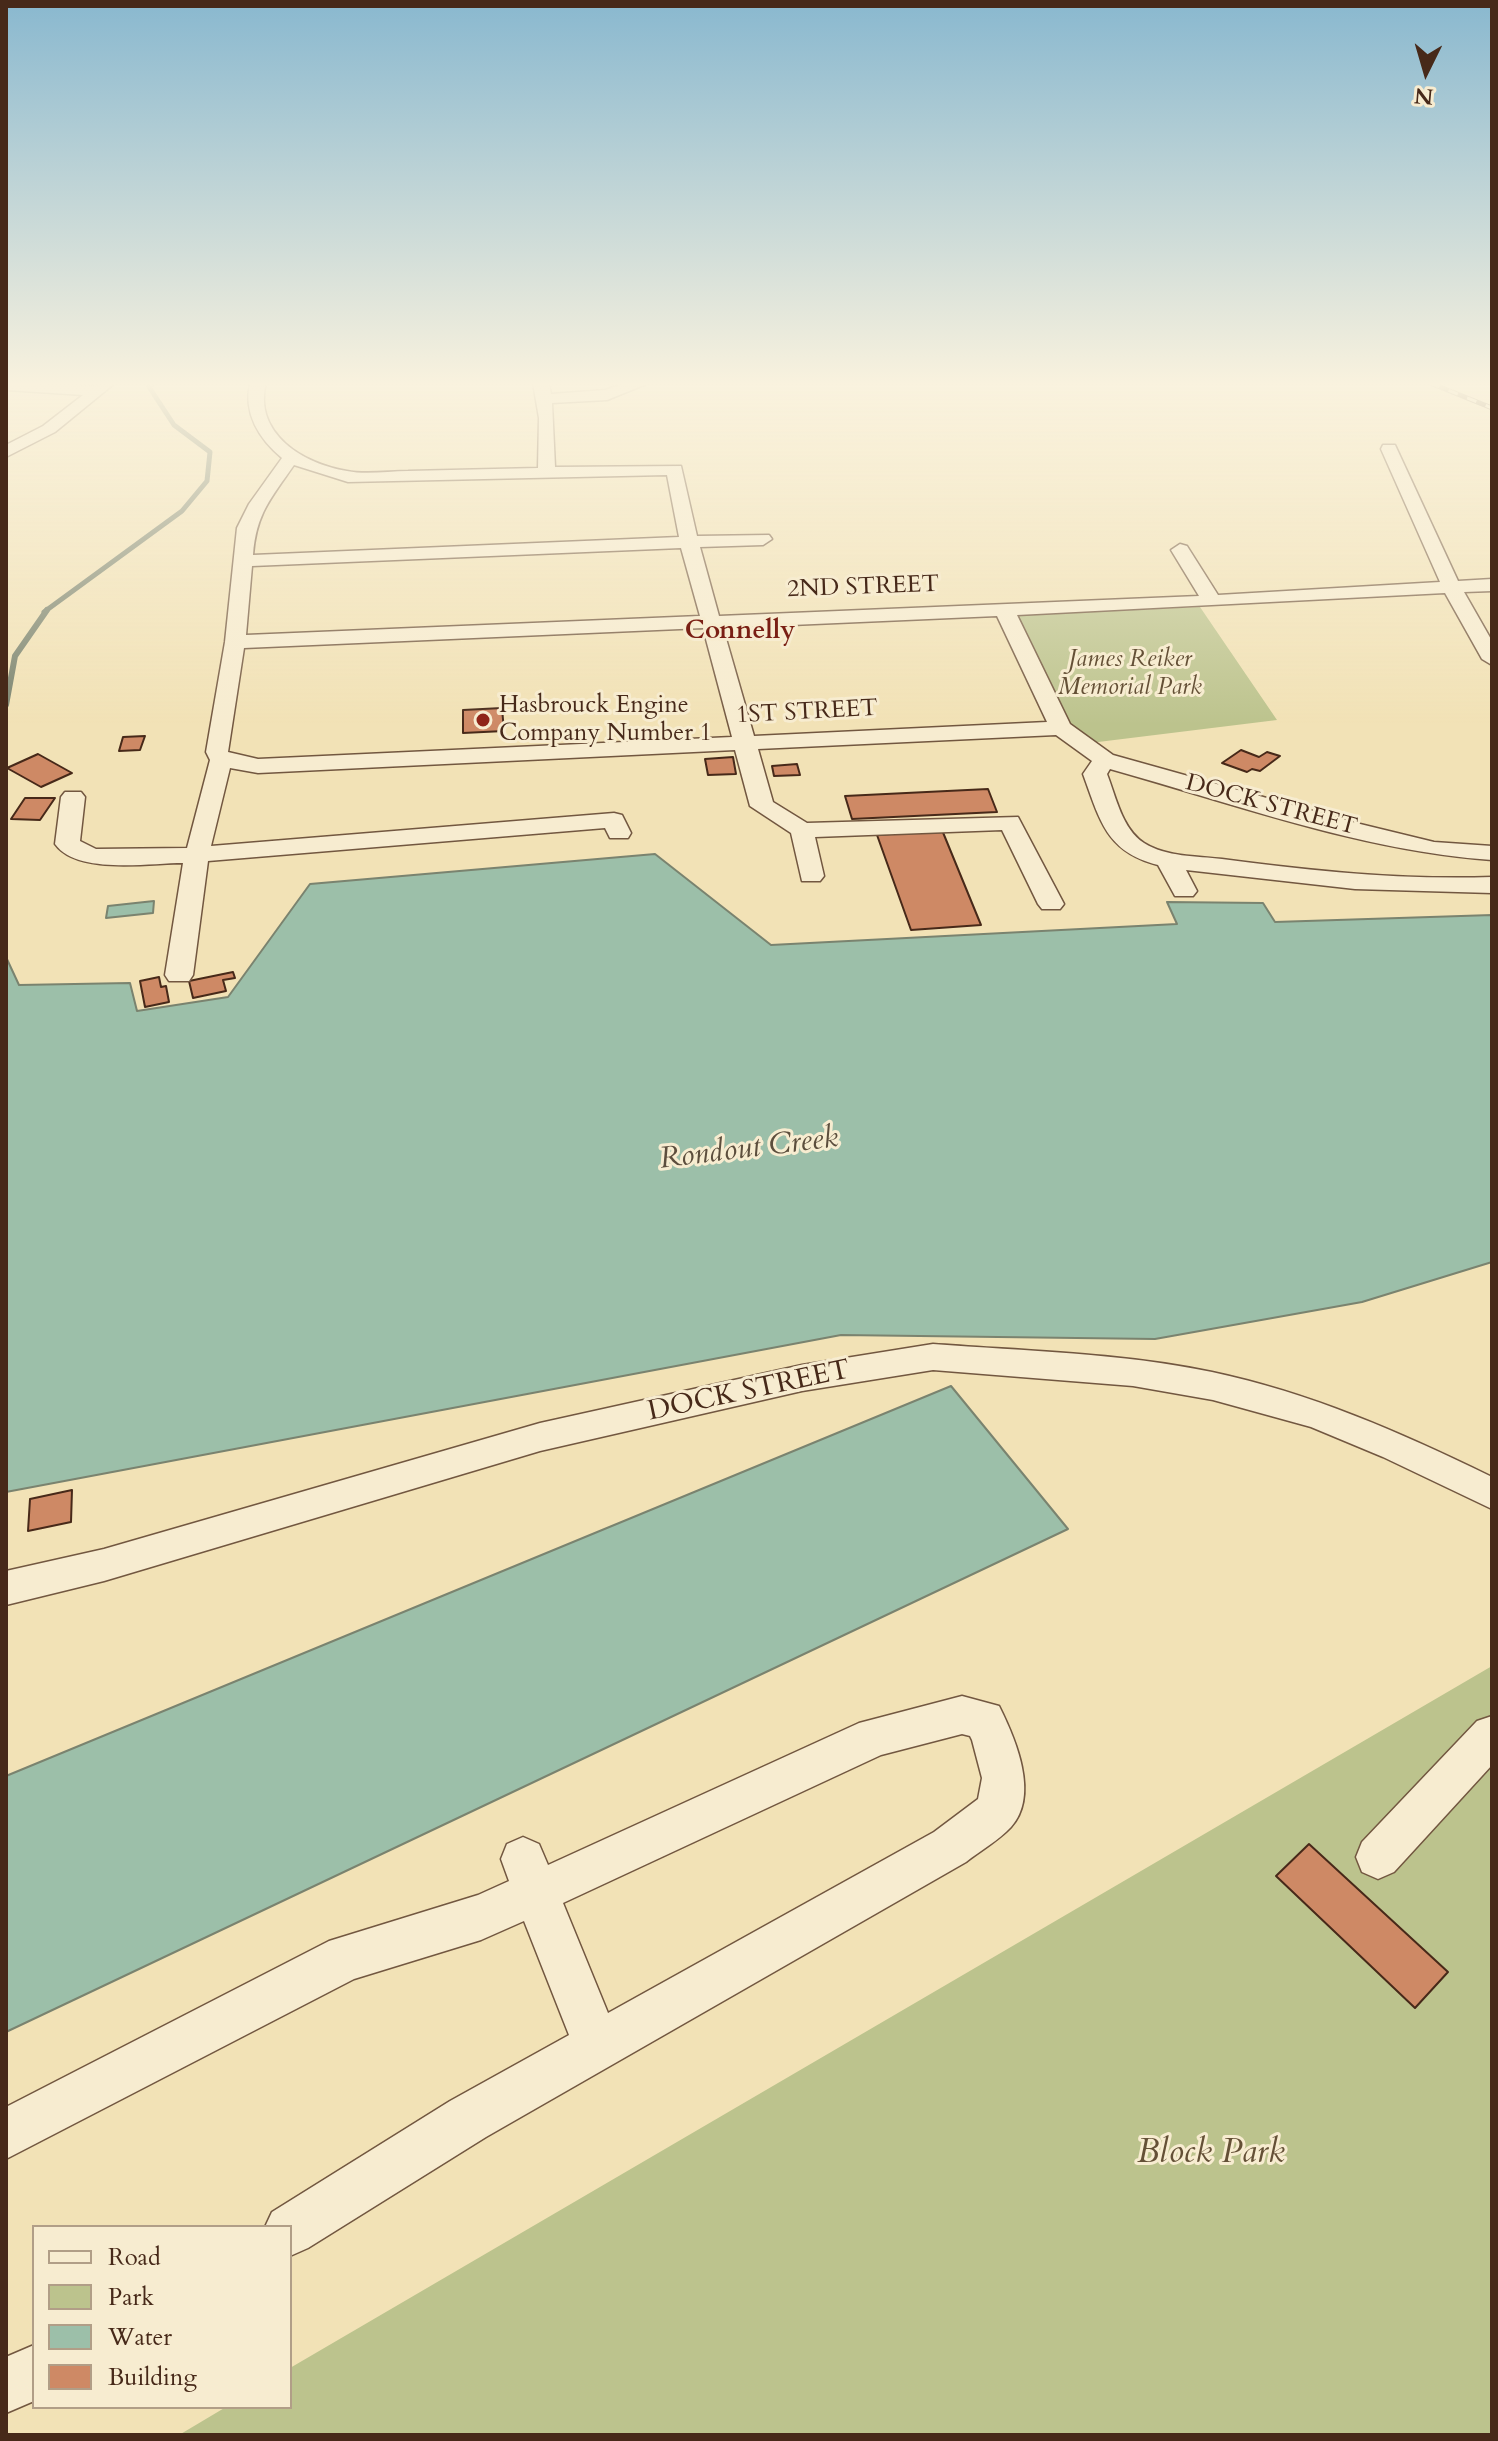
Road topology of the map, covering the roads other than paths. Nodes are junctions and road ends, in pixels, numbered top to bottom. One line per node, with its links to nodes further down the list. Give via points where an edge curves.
1 (263, 497): 7 (street, via 246,528)
2 (679, 497): 5 (street)
3 (1411, 497): 9 (street)
4 (763, 539): 5 (street)
5 (689, 542): 7 (street); 12 (street)
6 (1180, 550): 10 (street)
7 (242, 561): 13 (street)
8 (1492, 585): 9 (street, 2ND STREET)
9 (1451, 586): 10 (street, 2ND STREET); 14 (street)
10 (1212, 601): 11 (street, 2ND STREET)
11 (1004, 609): 12 (street, 2ND STREET); 15 (street)
12 (710, 621): 13 (street, 2ND STREET); 16 (street)
13 (235, 642): 17 (street, via 217,752)
14 (1492, 659)
15 (1061, 728): 16 (street, 1ST STREET); 18 (street, DOCK STREET)
16 (743, 742): 17 (street, 1ST STREET, via 258,766); 20 (street, via 762,806)
17 (221, 760): 23 (street)
18 (1105, 760): 22 (street, DOCK STREET, via 1350,829 1434,849); 24 (street, via 1095,774 1117,826 1134,848)
19 (73, 797): 23 (street, via 67,844 91,857)
20 (802, 830): 25 (street); 28 (street, via 1010,822)
21 (619, 833): 23 (street, via 614,820)
22 (1492, 853)
23 (197, 855): 29 (street)
24 (1168, 859): 26 (street, via 1323,881); 27 (street)
25 (811, 876)
26 (1492, 885)
27 (1184, 891)
28 (1051, 904)
29 (179, 975)
30 (1492, 1494): 31 (street, DOCK STREET, via 1320,1416 1213,1386 1133,1373 933,1357 802,1378 540,1437 104,1565)
31 (6, 1588)
32 (1492, 1735): 33 (street)
33 (1378, 1857)
34 (530, 1876): 35 (street); 35 (street, via 874,1737 926,1721 962,1715 984,1720 993,1738 1004,1778 997,1811 950,1847); 36 (street, via 481,1917 346,1958)
35 (597, 2046): 37 (street)
36 (6, 2134)
37 (292, 2229)
38 (32, 2374): 39 (street)
39 (6, 2385)

